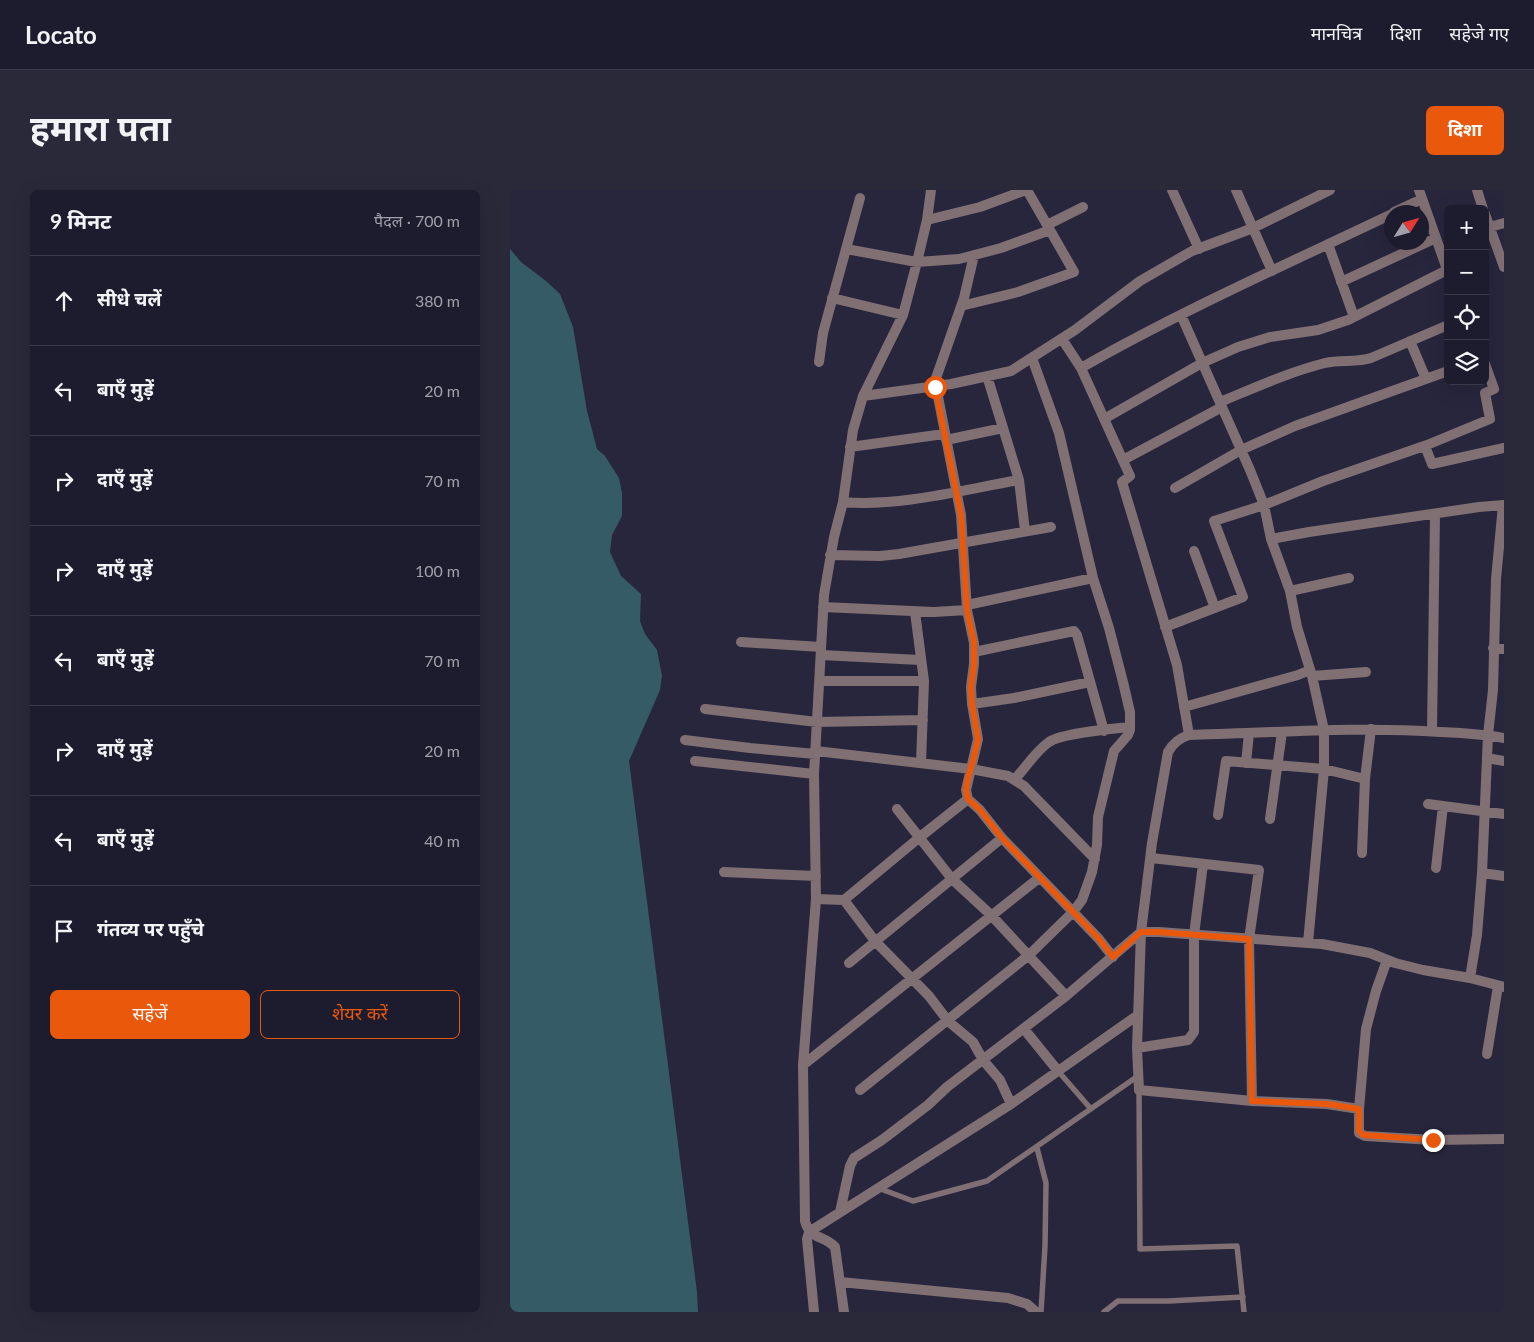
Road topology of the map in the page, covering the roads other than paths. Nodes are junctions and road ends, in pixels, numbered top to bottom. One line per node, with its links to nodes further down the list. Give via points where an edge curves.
1 (931, 190): 13 (street)
2 (1026, 190): 13 (street, via 980,207); 15 (street)
3 (1172, 190): 21 (street)
4 (1236, 190): 16 (street)
5 (1330, 190): 16 (street)
6 (1477, 190): 10 (street)
7 (1420, 195): 9 (street); 18 (street)
8 (860, 198): 20 (street)
9 (1405, 205)
10 (1482, 205)
11 (1083, 208): 15 (street)
12 (1384, 217): 19 (street)
13 (927, 220): 24 (street)
14 (1504, 223): 17 (street)
15 (1048, 227): 23 (street, via 1001,248); 30 (street, via 1074,272 1018,292)
16 (1254, 228): 21 (street); 26 (street)
17 (1489, 234): 25 (street)
18 (1436, 238): 22 (street); 28 (street)
19 (1328, 244): 26 (street); 28 (street)
20 (846, 249): 24 (street); 29 (street)
21 (1199, 249): 35 (street, via 1140,281)
22 (1444, 250)
23 (974, 255): 24 (street); 30 (street)
24 (918, 262): 31 (street)
25 (1504, 267)
26 (1272, 271): 32 (street)
27 (1444, 273): 33 (street)
28 (1341, 282): 33 (street)
29 (832, 298): 31 (street); 38 (street)
30 (962, 306): 47 (street)
31 (903, 315): 48 (street)
32 (1181, 315): 39 (street); 40 (street)
33 (1354, 317): 39 (street, via 1318,330 1270,337)
34 (1444, 327): 36 (street)
35 (1062, 339): 37 (street); 40 (street)
36 (1410, 341): 44 (street); 49 (street, via 1366,360 1337,361 1300,370)
37 (1032, 358): 43 (street, via 1010,371); 71 (street, via 1059,433)
38 (819, 362)
39 (1202, 363): 49 (street); 50 (street)
40 (1081, 368): 50 (street)
41 (1444, 372): 44 (street)
42 (1489, 374): 46 (street)
43 (988, 376): 47 (street); 51 (street)
44 (1426, 379): 56 (street, via 1322,416)
45 (1504, 381): 46 (street)
46 (1493, 385): 53 (street, via 1494,389 1485,393 1490,419)
47 (935, 387): 48 (street); 52 (street)
48 (863, 396): 54 (street)
49 (1221, 405): 56 (street); 57 (street)
50 (1104, 418): 57 (street)
51 (1003, 428): 52 (street); 58 (street)
52 (945, 437): 54 (street); 60 (street)
53 (1424, 446): 55 (street, via 1432,464); 62 (street)
54 (850, 447): 61 (street)
55 (1504, 448)
56 (1241, 450): 59 (street); 62 (street)
57 (1123, 460): 80 (street, via 1130,476 1122,482)
58 (1019, 480): 60 (street); 66 (street)
59 (1175, 488)
60 (956, 491): 61 (street, via 875,503); 68 (street)
61 (842, 502): 70 (street)
62 (1264, 505): 67 (street); 77 (street, via 1214,521 1243,597)
63 (1504, 505): 64 (street); 73 (street)
64 (1435, 515): 67 (street); 102 (street)
65 (1051, 527): 66 (street)
66 (1025, 531): 68 (street)
67 (1271, 539): 74 (street)
68 (963, 542): 70 (street, via 880,556); 76 (street)
69 (1194, 551): 77 (street)
70 (830, 555): 75 (street)
71 (1093, 578): 76 (street); 98 (street, via 1123,682)
72 (1349, 578): 74 (street)
73 (1500, 579): 79 (street)
74 (1290, 592): 87 (street)
75 (823, 607): 78 (street); 83 (street)
76 (967, 607): 78 (street); 84 (street)
77 (1215, 608): 80 (street)
78 (915, 612): 85 (street)
79 (1500, 618): 82 (street)
80 (1165, 627): 94 (street, via 1177,665)
81 (741, 642): 83 (street)
82 (1499, 648): 91 (street)
83 (820, 651): 85 (street); 88 (street)
84 (974, 652): 90 (street, via 1074,631); 93 (street)
85 (920, 660): 89 (street)
86 (1366, 672): 87 (street)
87 (1311, 673): 94 (street); 101 (street)
88 (820, 681): 89 (street); 97 (street)
89 (924, 681): 96 (street)
90 (1090, 682): 93 (street); 100 (street)
91 (1493, 690): 92 (street); 106 (street)
92 (1504, 691)
93 (972, 704): 116 (street, via 978,739)
94 (1184, 708): 105 (street)
95 (705, 709): 97 (street)
96 (923, 720): 97 (street); 114 (street)
97 (817, 722): 109 (street)
98 (1130, 727): 100 (street); 133 (street, via 1114,750 1098,818)
99 (1371, 729): 101 (street); 102 (street); 120 (street)
100 (1104, 730): 119 (street, via 1051,741)
101 (1324, 730): 103 (street); 117 (street)
102 (1432, 731): 106 (street)
103 (1282, 732): 104 (street); 115 (street)
104 (1249, 733): 105 (street); 113 (street)
105 (1189, 735): 132 (street, via 1180,738 1168,752)
106 (1488, 735): 107 (street); 110 (street)
107 (1504, 738)
108 (685, 740): 109 (street)
109 (816, 753): 114 (street); 118 (street)
110 (1487, 758): 112 (street); 125 (street)
111 (695, 761): 118 (street)
112 (1504, 761)
113 (1246, 763): 115 (street); 127 (street, via 1226,761)
114 (921, 764): 116 (street)
115 (1277, 766): 117 (street); 128 (street)
116 (971, 769): 119 (street); 121 (street, via 966,790)
117 (1324, 769): 120 (street); 150 (street)
118 (814, 774): 138 (street)
119 (1015, 779): 133 (street)
120 (1365, 779): 131 (street)
121 (968, 799): 129 (street); 130 (street)
122 (1428, 804): 123 (street)
123 (1444, 806): 125 (street); 135 (street)
124 (897, 810): 129 (street)
125 (1485, 811): 126 (street); 137 (street)
126 (1504, 814)
127 (1218, 815)
128 (1270, 819)
129 (920, 837): 141 (street); 143 (street)
130 (1002, 838): 140 (street); 141 (street)
131 (1362, 853)
132 (1151, 858): 134 (street); 146 (street)
133 (1095, 859): 144 (street, via 1082,900)
134 (1203, 864): 147 (street); 148 (street, via 1259,870)
135 (1436, 868)
136 (724, 872): 138 (street)
137 (1482, 873): 139 (street); 155 (street)
138 (816, 876): 142 (street)
139 (1504, 876)
140 (1039, 878): 144 (street); 145 (street)
141 (952, 879): 145 (street); 149 (street)
142 (816, 899): 143 (street); 165 (street)
143 (844, 900): 149 (street)
144 (1072, 912): 151 (street); 152 (street)
145 (991, 915): 151 (street); 156 (street)
146 (1141, 932): 147 (street); 152 (street); 159 (street)
147 (1194, 935): 148 (street); 162 (street, via 1194,1032 1188,1040)
148 (1249, 939): 150 (street); 170 (street)
149 (875, 941): 154 (street); 156 (street)
150 (1308, 943): 153 (street, via 1370,953)
151 (1029, 955): 158 (street); 160 (street)
152 (1113, 957): 158 (street)
153 (1387, 960): 155 (street); 172 (street, via 1366,1029)
154 (849, 962)
155 (1470, 978): 157 (street)
156 (910, 979): 160 (street, via 929,996); 165 (street)
157 (1501, 987): 163 (street)
158 (1066, 996): 161 (street)
159 (1138, 1015): 162 (street); 166 (street)
160 (948, 1021): 164 (street, via 973,1042); 168 (street)
161 (1024, 1029): 164 (street); 166 (street)
162 (1137, 1048): 167 (street)
163 (1487, 1054)
164 (984, 1060): 171 (street, via 1000,1080); 177 (street, via 854,1158)
165 (803, 1065): 178 (street, via 805,1221)
166 (1058, 1071): 171 (street); 173 (lane)
167 (1138, 1076): 169 (street); 173 (lane)
168 (860, 1090)
169 (1139, 1090): 170 (street); 180 (lane, via 1140,1249 1238,1246)
170 (1252, 1101): 172 (street, via 1327,1104)
171 (1011, 1104): 176 (street)
172 (1359, 1109): 174 (street, via 1359,1131 1365,1136 1433,1140)
173 (1090, 1110): 175 (lane)
174 (1504, 1139)
175 (1037, 1148): 176 (lane, via 987,1181 914,1201); 184 (lane, via 1046,1183)
176 (877, 1188): 177 (street)
177 (840, 1212): 178 (street)
178 (809, 1232): 179 (street, via 835,1247); 181 (street)
179 (840, 1282): 182 (street); 183 (street, via 1008,1298 1027,1304)
180 (1242, 1297): 185 (lane, via 1118,1301); 186 (lane)
181 (814, 1312)
182 (844, 1312)
183 (1036, 1312)
184 (1041, 1312)
185 (1104, 1312)
186 (1244, 1312)

